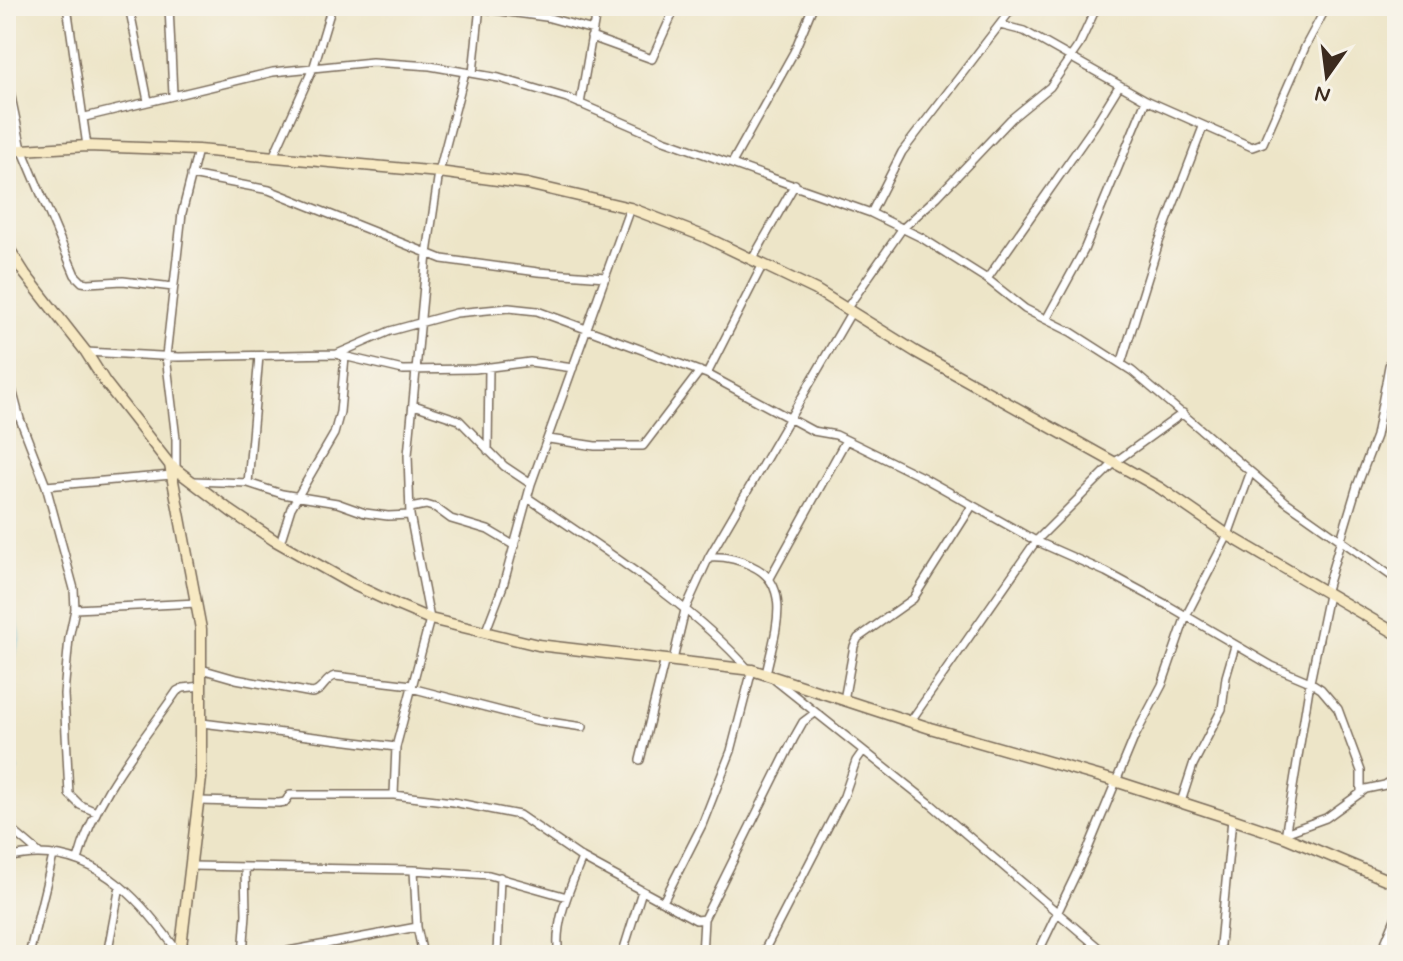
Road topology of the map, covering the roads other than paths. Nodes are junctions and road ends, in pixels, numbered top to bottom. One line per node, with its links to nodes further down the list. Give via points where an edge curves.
1 (67, 6): 23 (street)
2 (129, 6): 21 (street)
3 (169, 6): 19 (street)
4 (332, 6): 15 (street)
5 (597, 6): 13 (street)
6 (676, 6): 13 (street, via 652,59)
7 (813, 6): 30 (street, via 794,52)
8 (1014, 6): 12 (street)
9 (1097, 6): 14 (street)
10 (1327, 6): 24 (street, via 1263,143 1242,145)
11 (480, 7): 13 (street, via 546,17); 16 (street)
12 (1000, 25): 14 (street, via 1024,31); 35 (street, via 902,152)
13 (592, 34): 22 (street)
14 (1069, 59): 18 (street); 36 (street, via 1050,87)
15 (314, 66): 16 (street, via 372,62); 19 (street); 29 (street)
16 (469, 72): 22 (street); 31 (street)
17 (6, 73): 26 (street)
18 (1119, 86): 20 (street); 41 (street)
19 (173, 95): 21 (street)
20 (1146, 100): 24 (street); 44 (street, via 1084,250)
21 (148, 101): 23 (street)
22 (580, 104): 30 (street)
23 (85, 117): 25 (street)
24 (1203, 127): 52 (street)
25 (87, 146): 26 (street); 27 (street)
26 (22, 149): 28 (street); 42 (street, via 82,282)
27 (198, 150): 29 (street); 32 (street)
28 (6, 151)
29 (273, 157): 31 (street)
30 (732, 163): 33 (street)
31 (439, 172): 34 (street, via 527,184); 38 (street)
32 (191, 175): 38 (street, via 269,190); 42 (street)
33 (795, 184): 35 (street); 39 (street)
34 (630, 208): 39 (street); 40 (street)
35 (871, 213): 36 (street)
36 (902, 229): 41 (street); 43 (street)
37 (6, 244): 48 (street)
38 (427, 254): 40 (street); 45 (street)
39 (758, 261): 43 (street); 57 (street)
40 (606, 277): 46 (street)
41 (987, 279): 44 (street, via 1025,309)
42 (173, 287): 49 (street)
43 (850, 309): 60 (street); 64 (street, via 916,352)
44 (1047, 318): 52 (street)
45 (421, 322): 46 (street, via 509,308 537,311); 51 (street); 56 (street)
46 (586, 330): 55 (street); 57 (street)
47 (1397, 343): 76 (street, via 1376,436)
48 (86, 352): 49 (street); 65 (street)
49 (166, 356): 50 (street); 65 (street, via 175,426)
50 (259, 356): 51 (street); 68 (street)
51 (341, 356): 56 (street); 71 (street, via 340,412 334,434)
52 (1121, 364): 59 (street)
53 (6, 367): 70 (street)
54 (489, 367): 55 (street, via 530,362); 56 (street); 63 (street)
55 (573, 368): 61 (street)
56 (417, 370): 58 (street)
57 (703, 373): 60 (street); 61 (street, via 643,446)
58 (414, 405): 63 (street, via 459,420); 74 (street, via 408,455)
59 (1183, 413): 64 (street); 66 (street)
60 (789, 419): 62 (street); 80 (street)
61 (549, 439): 69 (street)
62 (846, 440): 73 (street); 81 (street)
63 (488, 451): 69 (street)
64 (1115, 462): 75 (street); 77 (street)
65 (173, 470): 67 (street); 70 (street); 84 (street)
66 (1250, 474): 75 (street); 76 (street)
67 (191, 481): 68 (street); 78 (street)
68 (248, 483): 71 (street)
69 (531, 484): 72 (street)
70 (46, 486): 85 (street)
71 (296, 496): 74 (street, via 365,513); 78 (street)
72 (528, 498): 79 (street); 86 (street)
73 (972, 506): 77 (street); 99 (street, via 913,599 858,638)
74 (410, 512): 79 (street, via 426,505 436,508); 88 (street)
75 (1228, 535): 83 (street); 87 (street)
76 (1339, 539): 82 (street); 83 (street)
77 (1036, 541): 87 (street); 101 (street)
78 (280, 543): 88 (street, via 350,583)
79 (515, 546): 89 (street)
80 (709, 557): 81 (street, via 748,564); 86 (street)
81 (770, 578): 95 (street, via 778,595)
82 (1397, 580)
83 (1326, 594): 90 (street); 96 (street)
84 (197, 603): 85 (street); 93 (street)
85 (75, 609): 113 (street, via 64,694 69,794)
86 (685, 610): 92 (street); 94 (street)
87 (1186, 616): 91 (street); 108 (street, via 1162,685)
88 (430, 619): 89 (street); 98 (street)
89 (485, 633): 92 (street, via 538,645)
90 (1397, 634)
91 (1235, 646): 96 (street); 112 (street, via 1222,709)
92 (669, 659): 94 (street); 106 (street)
93 (201, 669): 97 (street); 98 (street, via 312,693 335,676)
94 (750, 670): 95 (street); 130 (street, via 731,751)
95 (768, 675): 99 (street); 100 (street)
96 (1310, 682): 109 (street, via 1338,709 1361,771); 116 (street)
97 (202, 686): 102 (street); 113 (street, via 177,691)
98 (412, 687): 103 (street); 104 (street)
99 (844, 700): 101 (street)
100 (815, 713): 105 (street); 133 (street, via 794,738)
101 (910, 722): 108 (street)
102 (202, 723): 104 (street); 111 (street)
103 (583, 727)
104 (396, 747): 110 (street)
105 (863, 751): 131 (street); 146 (street, via 764,951)
106 (640, 760)
107 (1397, 777): 109 (street)
108 (1115, 781): 112 (street); 131 (street)
109 (1361, 793): 116 (street, via 1326,818)
110 (394, 795): 111 (street, via 290,795 279,803); 120 (street, via 519,815)
111 (199, 801): 122 (street)
112 (1181, 802): 114 (street)
113 (96, 812): 121 (street)
114 (1232, 819): 116 (street); 149 (street)
115 (6, 825): 117 (street)
116 (1285, 835): 126 (street)
117 (39, 853): 118 (street); 119 (street)
118 (53, 856): 121 (street); 136 (street)
119 (6, 858)
120 (582, 858): 128 (street); 129 (street)
121 (78, 860): 127 (street)
122 (190, 866): 123 (street); 135 (street)
123 (245, 868): 124 (street); 139 (street)
124 (414, 870): 125 (street); 134 (street)
125 (500, 877): 129 (street); 142 (street)
126 (1397, 884)
127 (120, 886): 135 (street); 137 (street)
128 (642, 891): 130 (street); 144 (street)
129 (567, 897): 143 (street)
130 (663, 902): 133 (street)
131 (1057, 914): 147 (street); 148 (street)
132 (1397, 914): 150 (street)
133 (704, 919): 145 (street)
134 (417, 927): 140 (street); 141 (street)
135 (180, 951): 138 (street)
136 (29, 955)
137 (107, 955)
138 (228, 955)
139 (243, 955)
140 (267, 955)
141 (423, 955)
142 (497, 955)
143 (559, 955)
144 (622, 955)
145 (702, 955)
146 (746, 955)
147 (1037, 955)
148 (1107, 955)
149 (1219, 955)
150 (1380, 955)

